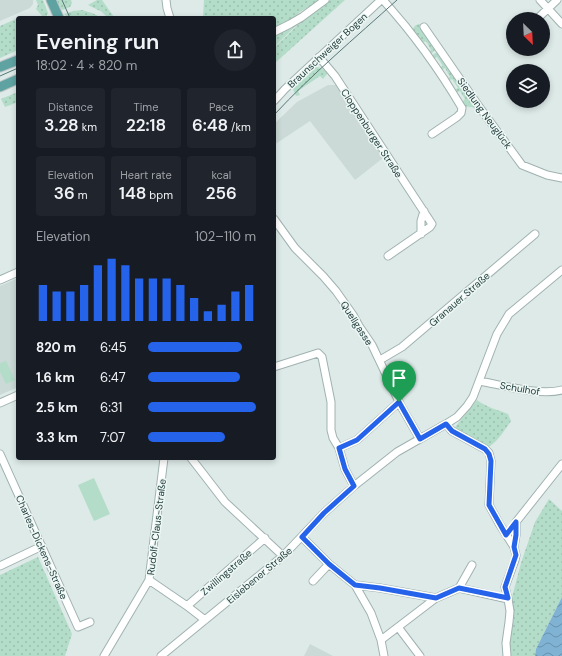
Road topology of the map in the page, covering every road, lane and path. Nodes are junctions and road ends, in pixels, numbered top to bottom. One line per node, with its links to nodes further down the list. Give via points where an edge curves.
1 (51, 0): 9 (main road)
2 (166, 0): 10 (street)
3 (325, 0): 13 (street, via 302,17)
4 (382, 0): 14 (street, Braunschweiger Bogen); 20 (street, Siedlung Neuglück, via 408,28 462,108 457,117)
5 (540, 0): 7 (street)
6 (557, 0): 7 (street)
7 (548, 9): 8 (street); 11 (street)
8 (545, 12)
9 (58, 16)
10 (169, 16)
11 (562, 24)
12 (424, 27): 21 (street, Siedlung Neuglück, via 522,165)
13 (276, 31)
14 (319, 57): 19 (street, Braunschweiger Bogen); 22 (street, Cloppenburger Straße, via 335,76)
15 (16, 61): 16 (main road)
16 (0, 67)
17 (16, 80): 18 (main road)
18 (0, 87)
19 (276, 99)
20 (432, 134)
21 (562, 178)
22 (424, 211): 24 (street); 24 (street, Cloppenburger Straße, via 432,224)
23 (276, 222): 30 (street, Quellgasse, via 295,248 336,291)
24 (420, 234): 26 (street, Cloppenburger Straße)
25 (535, 234): 30 (street, Granauer Straße, via 402,347)
26 (388, 256)
27 (562, 270): 32 (street, Eislebener Straße, via 509,314 497,334)
28 (16, 273): 29 (street)
29 (0, 280)
30 (380, 360): 36 (street, Quellgasse)
31 (276, 366): 39 (street, via 318,353 322,357 331,402 331,430)
32 (479, 381): 33 (street, Schulhof, via 544,393); 37 (street, Eislebener Straße, via 467,406)
33 (562, 390)
34 (16, 396): 35 (street)
35 (0, 403)
36 (400, 404): 38 (street, Quellgasse); 39 (street, via 357,440)
37 (446, 424): 38 (street, Eislebener Straße); 46 (street, via 452,431 485,449 489,454 489,505)
38 (420, 439): 44 (street, Eislebener Straße, via 397,452)
39 (339, 448): 44 (street, via 345,469)
40 (0, 455): 49 (street, Charles-Dickens-Straße)
41 (164, 460): 55 (street, Rudolf-Claus-Straße)
42 (193, 460): 48 (street, via 225,502)
43 (562, 464): 45 (street)
44 (354, 486): 47 (street, Eislebener Straße)
45 (516, 522): 46 (street); 50 (street)
46 (506, 535): 50 (street)
47 (302, 537): 51 (street, Eislebener Straße); 52 (street)
48 (265, 538): 51 (street); 61 (street, Zwillingstraße)
49 (42, 546): 54 (street); 63 (street, Charles-Dickens-Straße, via 78,627)
50 (514, 547): 60 (street, via 515,560 505,587)
51 (284, 556): 62 (street, Eislebener Straße)
52 (329, 564): 56 (street); 57 (street)
53 (472, 564): 58 (street)
54 (0, 566)
55 (149, 580): 61 (street); 66 (street, Rudolf-Claus-Straße)
56 (313, 581)
57 (355, 585): 59 (street); 65 (street, via 371,613)
58 (459, 588): 59 (street); 60 (street)
59 (436, 598): 64 (street)
60 (508, 598): 70 (street, via 510,611)
61 (187, 606): 62 (street)
62 (205, 620): 67 (street, Eislebener Straße)
63 (90, 622)
64 (398, 627): 65 (street); 69 (street)
65 (381, 640): 68 (street)
66 (104, 656)
67 (161, 656)
68 (384, 656)
69 (420, 656)
70 (507, 656)

